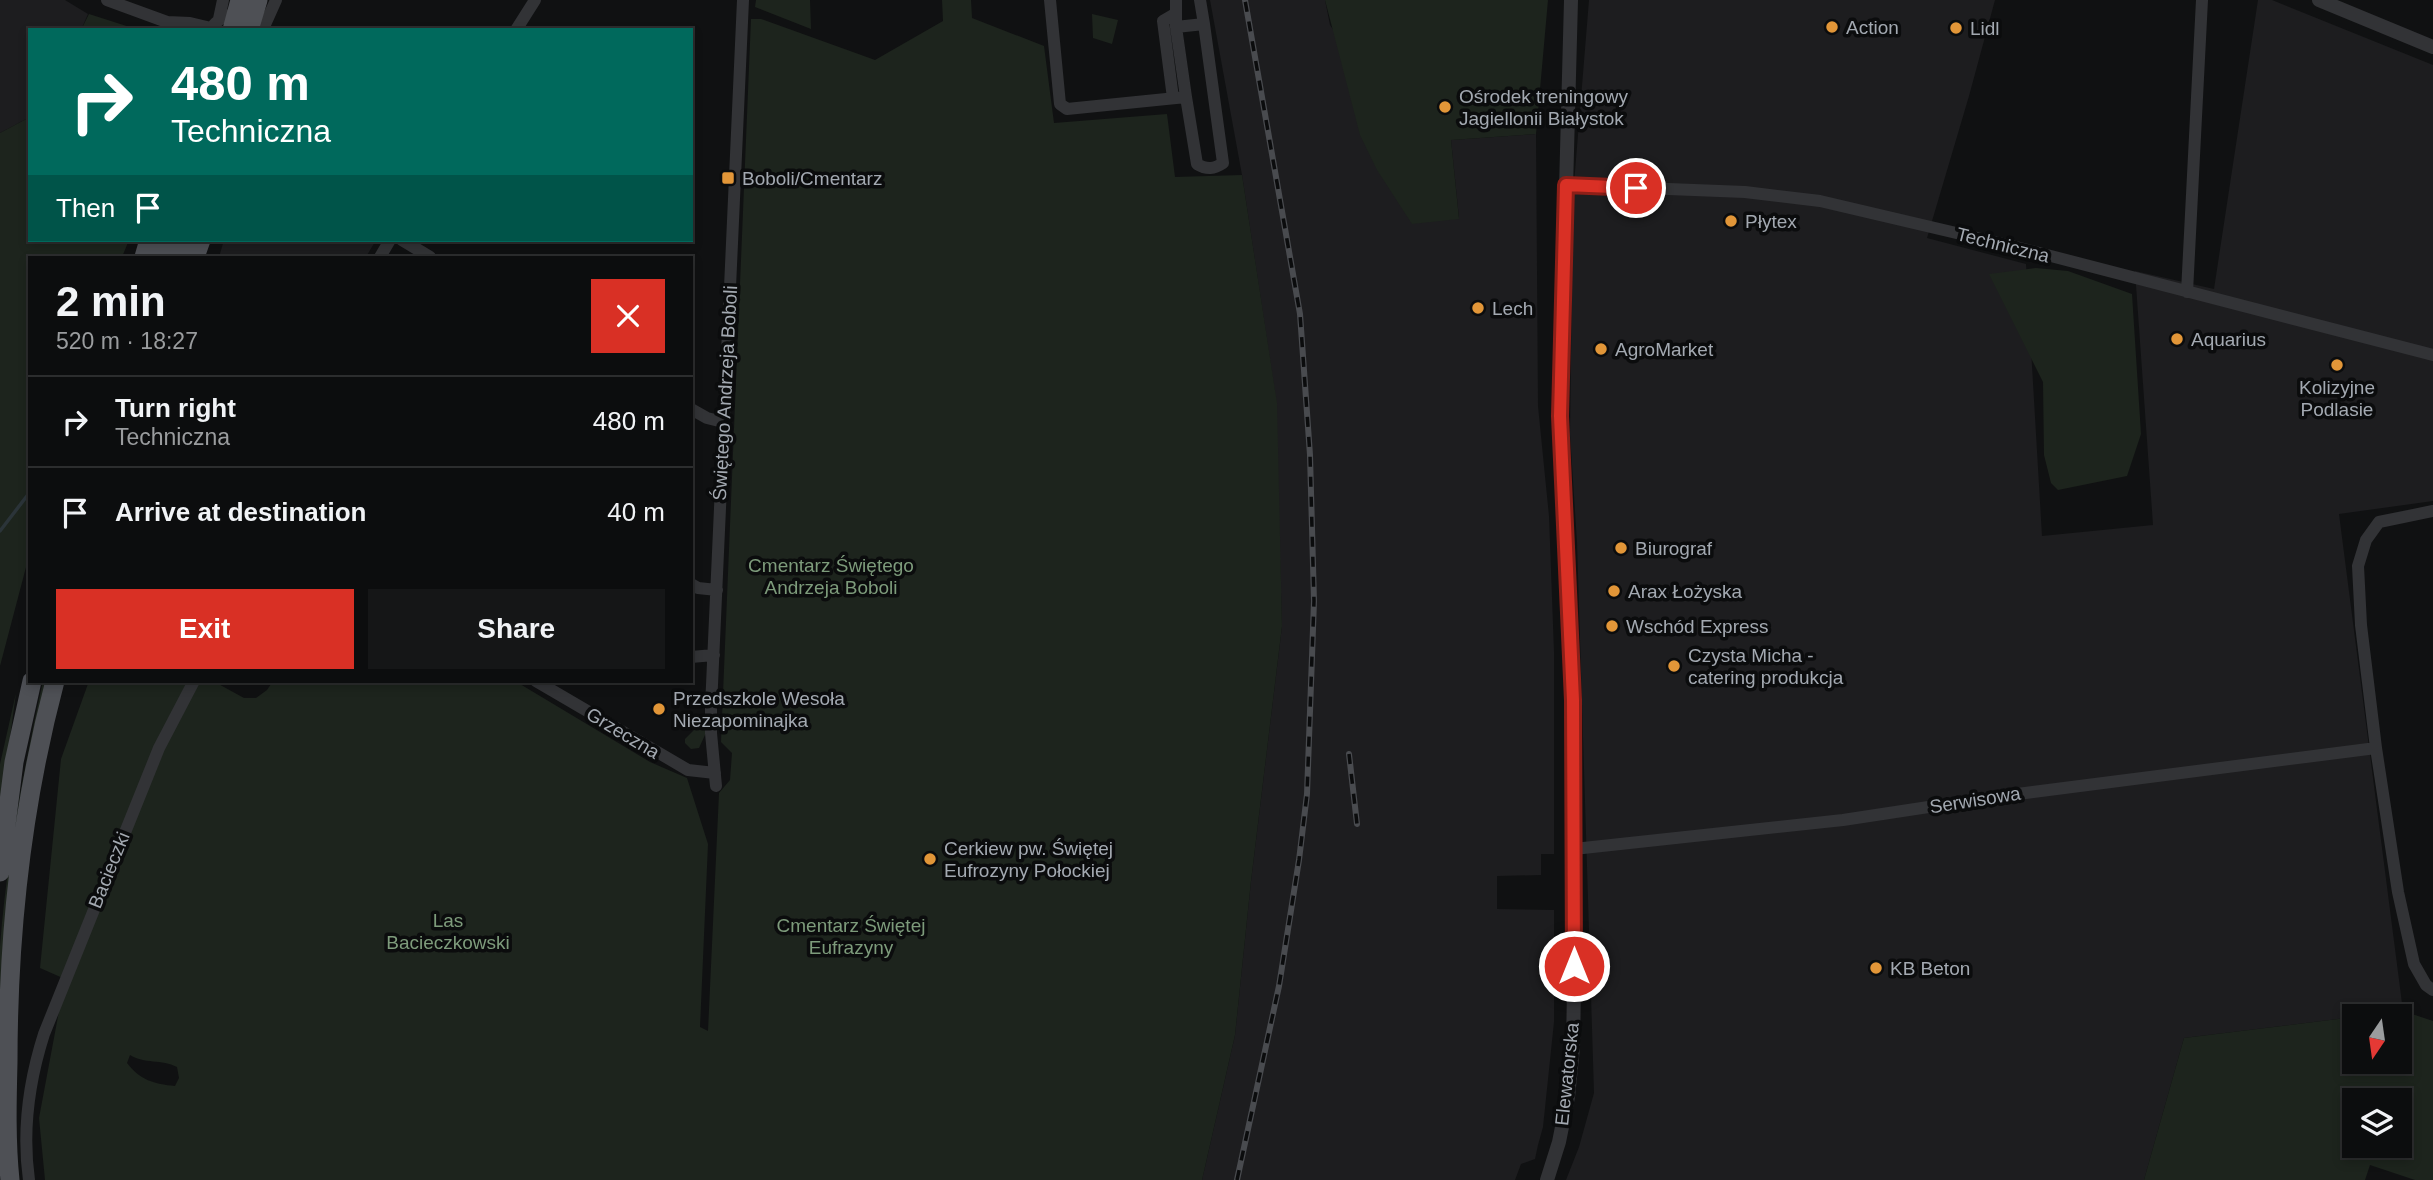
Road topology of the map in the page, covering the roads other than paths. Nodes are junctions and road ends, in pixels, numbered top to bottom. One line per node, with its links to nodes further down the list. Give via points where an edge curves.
1 (107, 0): 15 (street)
2 (223, 0): 16 (street)
3 (240, 0): 16 (main road)
4 (258, 0): 19 (main road)
5 (276, 0): 19 (street)
6 (535, 0): 20 (street)
7 (743, 0): 30 (street, Świętego Andrzeja Boboli)
8 (1050, 0): 23 (street, via 1060,104 1067,108)
9 (1176, 0): 14 (street)
10 (1200, 0): 17 (street)
11 (1571, 0): 24 (street, Elewatorska)
12 (2202, 0): 27 (street)
13 (2327, 2): 21 (street)
14 (1176, 21): 17 (street); 22 (street); 23 (street, via 1163,21)
15 (167, 22): 16 (street); 18 (street)
16 (219, 24): 19 (street, via 245,15)
17 (1204, 24): 22 (street, via 1223,163 1216,168 1197,164)
18 (177, 28)
19 (259, 28)
20 (517, 28)
21 (2433, 47)
22 (1186, 97): 23 (street)
23 (1172, 98)
24 (1566, 185): 27 (street, Techniczna, via 1745,192 1820,201); 42 (street, Elewatorska, via 1560,416 1572,658)
25 (405, 242): 26 (street)
26 (428, 256)
27 (2187, 292): 28 (street, Techniczna)
28 (2433, 355)
29 (693, 409): 30 (street)
30 (723, 422): 33 (street, Świętego Andrzeja Boboli)
31 (2433, 511): 40 (street, via 2379,522 2366,540 2358,566)
32 (693, 585): 33 (street)
33 (717, 590): 34 (street, Świętego Andrzeja Boboli)
34 (713, 655): 35 (street); 41 (street, Świętego Andrzeja Boboli, via 711,733)
35 (693, 657)
36 (32, 683): 43 (main road, via 14,762)
37 (54, 683): 45 (main road, via 26,812 14,919 8,996)
38 (193, 683): 46 (street, Bacieczki, via 159,748 52,1010 28,1104)
39 (539, 683): 41 (street, Grzeczna, via 688,770)
40 (2376, 748): 42 (street, Serwisowa, via 1843,820); 44 (street, via 2414,964)
41 (716, 780)
42 (1574, 849): 47 (street, Elewatorska, via 1573,1048 1568,1097)
43 (0, 872)
44 (2433, 990)
45 (10, 1180)
46 (29, 1180)
47 (1547, 1180)

